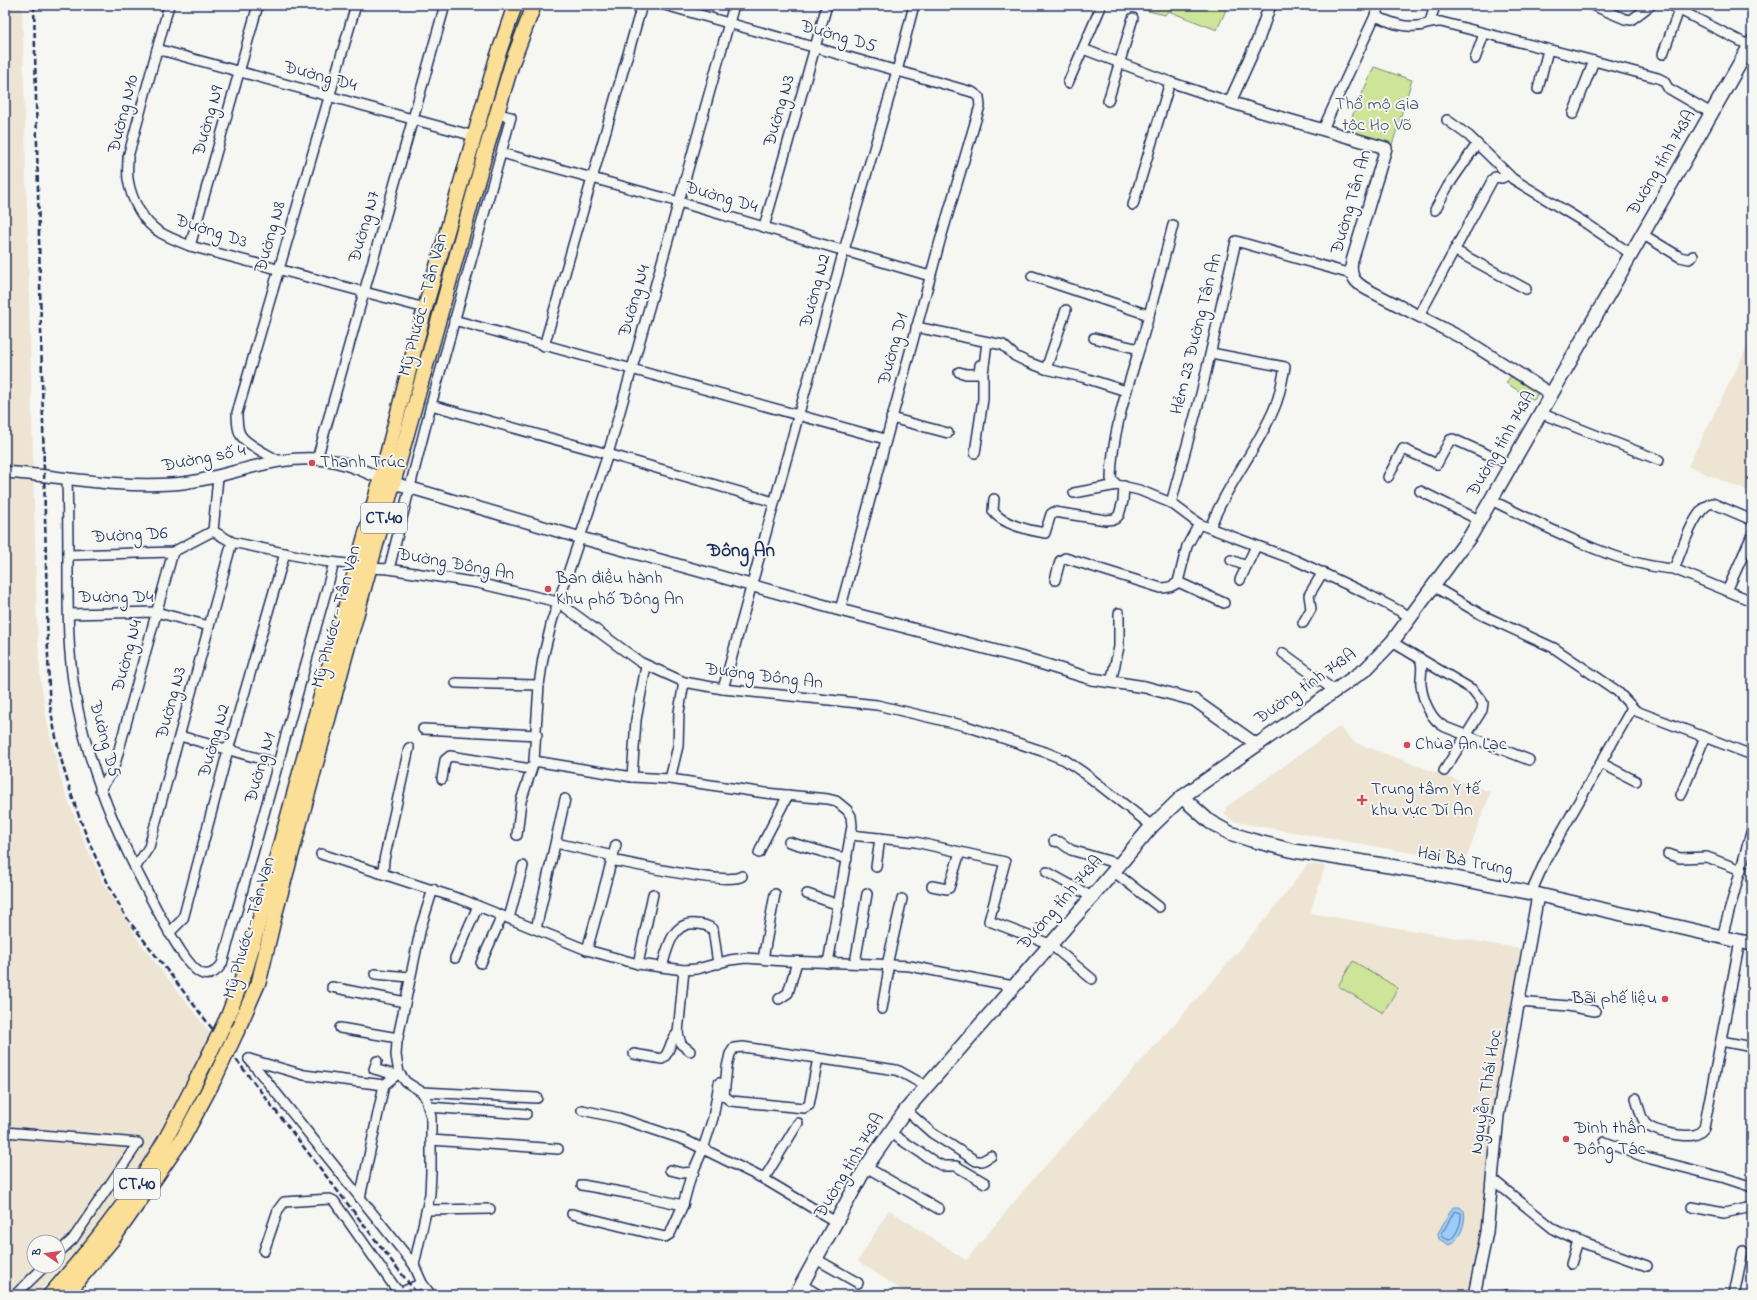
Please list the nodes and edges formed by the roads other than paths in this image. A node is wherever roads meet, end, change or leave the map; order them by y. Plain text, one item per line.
1 (169, 5) edge
2 (258, 5) edge
3 (356, 5) edge
4 (445, 5) edge
5 (515, 5) edge
6 (534, 5) edge
7 (642, 5) edge
8 (664, 5) edge
9 (734, 5) edge
10 (827, 5) edge
11 (914, 5) edge
12 (1270, 5) edge
13 (1380, 5) edge
14 (1435, 5) edge
15 (1592, 5) edge
16 (1651, 5) edge
17 (1670, 5) edge
18 (1100, 9) dead end
19 (1679, 10) junction
20 (1375, 16) junction
21 (1133, 18) dead end
22 (1430, 22) junction
23 (729, 23) junction
24 (1484, 34) junction
25 (1751, 44) edge
26 (815, 48) junction
27 (157, 49) junction
28 (1083, 49) junction
29 (1548, 50) junction
30 (1664, 54) dead end
31 (1475, 59) dead end
32 (1594, 61) junction
33 (1120, 62) junction
34 (897, 71) junction
35 (240, 72) junction
36 (1170, 82) junction
37 (1068, 83) dead end
38 (1538, 89) dead end
39 (329, 96) junction
40 (979, 97) joint
41 (1108, 101) dead end
42 (1230, 102) junction
43 (1711, 113) junction
44 (497, 114) junction
45 (1573, 114) dead end
46 (412, 119) junction
47 (1447, 120) dead end
48 (1323, 129) junction
49 (474, 136) junction
50 (1477, 144) junction
51 (502, 153) junction
52 (1508, 175) junction
53 (593, 178) junction
54 (679, 202) junction
55 (1133, 205) dead end
56 (1435, 210) dead end
57 (1174, 225) dead end
58 (151, 226) joint
59 (764, 227) junction
60 (1642, 234) junction
61 (190, 246) junction
62 (844, 250) junction
63 (1454, 250) junction
64 (1631, 254) junction
65 (1693, 256) dead end
66 (278, 269) junction
67 (1351, 274) junction
68 (930, 276) junction
69 (1032, 276) dead end
70 (1526, 289) dead end
71 (364, 291) junction
72 (425, 308) junction
73 (1066, 310) dead end
74 (1149, 315) junction
75 (1419, 316) junction
76 (454, 320) junction
77 (916, 328) junction
78 (1094, 338) dead end
79 (985, 342) junction
80 (544, 346) junction
81 (1139, 349) junction
82 (1211, 353) junction
83 (1046, 369) junction
84 (632, 370) junction
85 (959, 372) dead end
86 (1126, 391) junction
87 (1551, 394) junction
88 (431, 404) junction
89 (1540, 413) junction
90 (798, 416) junction
91 (891, 418) junction
92 (948, 433) dead end
93 (885, 439) junction
94 (975, 453) dead end
95 (608, 454) junction
96 (317, 459) junction
97 (1659, 460) dead end
98 (279, 461) junction
99 (1510, 465) junction
100 (5, 472) edge
101 (218, 477) junction
102 (1388, 477) dead end
103 (68, 478) junction
104 (381, 478) junction
105 (394, 483) junction
106 (1120, 486) junction
107 (409, 487) junction
108 (1420, 491) dead end
109 (1074, 492) dead end
110 (994, 499) dead end
111 (1491, 500) junction
112 (774, 502) junction
113 (1171, 503) junction
114 (1479, 520) junction
115 (1752, 520) edge
116 (1199, 524) junction
117 (1210, 528) junction
118 (213, 530) junction
119 (1752, 535) edge
120 (581, 538) junction
121 (232, 542) junction
122 (1256, 546) junction
123 (173, 552) junction
124 (285, 553) junction
125 (68, 555) junction
126 (1231, 560) dead end
127 (334, 563) junction
128 (363, 566) junction
129 (1246, 566) junction
130 (388, 569) junction
131 (1674, 569) junction
132 (1323, 572) junction
133 (1055, 580) dead end
134 (1240, 580) dead end
135 (1178, 582) junction
136 (752, 585) junction
137 (1433, 586) junction
138 (1727, 591) junction
139 (1752, 601) edge
140 (558, 602) junction
141 (1224, 603) dead end
142 (840, 610) junction
143 (156, 612) junction
144 (1119, 612) dead end
145 (68, 614) junction
146 (1411, 617) junction
147 (1303, 623) dead end
148 (209, 626) junction
149 (1392, 642) junction
150 (1283, 653) dead end
151 (1420, 658) junction
152 (646, 666) junction
153 (684, 682) junction
154 (1110, 682) junction
155 (456, 683) dead end
156 (539, 685) junction
157 (723, 689) junction
158 (1336, 691) junction
159 (1632, 708) junction
160 (423, 729) dead end
161 (537, 735) junction
162 (1466, 735) junction
163 (180, 736) junction
164 (1705, 737) junction
165 (1256, 744) junction
166 (409, 748) dead end
167 (228, 750) junction
168 (1752, 755) edge
169 (1529, 760) dead end
170 (1601, 763) junction
171 (278, 764) junction
172 (532, 765) junction
173 (1444, 771) dead end
174 (632, 777) junction
175 (442, 779) dead end
176 (670, 779) junction
177 (1636, 780) dead end
178 (100, 789) junction
179 (788, 795) junction
180 (1681, 795) dead end
181 (1182, 797) junction
182 (565, 800) dead end
183 (1152, 826) junction
184 (1752, 829) edge
185 (517, 835) dead end
186 (851, 835) junction
187 (880, 838) junction
188 (1054, 841) dead end
189 (789, 842) dead end
190 (556, 843) junction
191 (616, 845) dead end
192 (960, 852) junction
193 (759, 853) dead end
194 (321, 854) dead end
195 (1668, 854) dead end
196 (612, 858) junction
197 (847, 859) junction
198 (523, 866) dead end
199 (876, 867) dead end
200 (135, 868) junction
201 (1116, 868) junction
202 (1741, 870) junction
203 (1046, 872) dead end
204 (383, 874) junction
205 (742, 876) dead end
206 (932, 886) dead end
207 (433, 889) junction
208 (653, 894) dead end
209 (775, 894) dead end
210 (807, 894) dead end
211 (867, 894) dead end
212 (1534, 894) junction
213 (1092, 898) junction
214 (902, 899) dead end
215 (838, 905) junction
216 (478, 906) junction
217 (1159, 907) dead end
218 (506, 917) junction
219 (536, 929) junction
220 (169, 933) junction
221 (1722, 937) junction
222 (1746, 942) edge
223 (1050, 944) junction
224 (587, 950) junction
225 (455, 958) dead end
226 (763, 959) junction
227 (797, 962) junction
228 (481, 963) dead end
229 (828, 963) junction
230 (856, 963) junction
231 (638, 964) junction
232 (718, 964) junction
233 (887, 965) junction
234 (662, 967) junction
235 (684, 970) junction
236 (375, 974) dead end
237 (209, 975) joint
238 (410, 977) junction
239 (1092, 980) dead end
240 (1013, 986) junction
241 (332, 987) dead end
242 (779, 999) dead end
243 (405, 1002) junction
244 (1518, 1002) junction
245 (882, 1010) dead end
246 (1595, 1011) dead end
247 (340, 1028) dead end
248 (678, 1033) junction
249 (398, 1038) junction
250 (1722, 1041) junction
251 (1752, 1046) edge
252 (690, 1051) dead end
253 (634, 1054) dead end
254 (818, 1058) junction
255 (377, 1061) dead end
256 (397, 1074) junction
257 (719, 1083) dead end
258 (384, 1085) junction
259 (926, 1086) junction
260 (422, 1092) junction
261 (537, 1098) dead end
262 (1636, 1098) dead end
263 (428, 1107) junction
264 (582, 1110) dead end
265 (906, 1110) junction
266 (526, 1114) dead end
267 (798, 1123) dead end
268 (5, 1132) edge
269 (889, 1132) junction
270 (431, 1140) junction
271 (1604, 1142) dead end
272 (558, 1149) dead end
273 (703, 1149) junction
274 (991, 1156) dead end
275 (866, 1167) junction
276 (670, 1170) dead end
277 (694, 1172) junction
278 (764, 1179) junction
279 (1492, 1179) junction
280 (985, 1183) dead end
281 (582, 1185) dead end
282 (1752, 1187) edge
283 (360, 1198) junction
284 (683, 1206) junction
285 (1692, 1207) dead end
286 (1752, 1207) edge
287 (490, 1209) dead end
288 (939, 1209) dead end
289 (427, 1210) junction
290 (572, 1214) dead end
291 (836, 1222) junction
292 (1578, 1241) junction
293 (66, 1246) edge
294 (264, 1251) dead end
295 (1743, 1251) dead end
296 (816, 1259) junction
297 (1571, 1264) dead end
298 (414, 1265) junction
299 (1648, 1266) dead end
300 (37, 1274) edge
301 (422, 1283) junction
302 (858, 1283) dead end
303 (799, 1290) edge
304 (15, 1295) edge
305 (50, 1295) edge
306 (66, 1295) edge
307 (431, 1295) edge
308 (819, 1295) edge
309 (1474, 1295) edge
310 (1507, 1295) edge
311 (1518, 1295) edge
312 (1734, 1295) edge

1 - 27 street, Đường N10
2 - 35 street, Đường N9
3 - 39 street, Đường N8
4 - 46 street, Đường N7
5 - 49 main road, Mỹ Phước - Tân Vạn / CT.40
6 - 44 main road, Mỹ Phước - Tân Vạn / CT.40
7 - 53 street
8 - 23 street, Đường D5
9 - 23 street, Đường N4
10 - 26 street, Đường N3
11 - 34 street, Đường N2
12 - 42 street
13 - 20 street
14 - 22 street
15 - 16 street
17 - 19 street
18 - 28 street
19 - 25 street
19 - 30 street
20 - 22 street
20 - 48 street
21 - 33 street
22 - 24 street
23 - 26 street, Đường D5
23 - 54 street, Đường N4
24 - 29 street
24 - 31 street
25 - 43 main road, Đường tỉnh 743A
26 - 34 street, Đường D5
26 - 59 street, Đường N3
27 - 35 street, Đường D4
27 - 58 street, Đường N10
28 - 33 street
28 - 37 street
29 - 32 street
29 - 38 street
32 - 43 street
32 - 45 street
33 - 36 street
33 - 41 street
34 - 40 street, Đường D5
34 - 62 street, Đường N2
35 - 39 street, Đường D4
35 - 61 street, Đường N9
36 - 42 street
36 - 55 street
39 - 46 street, Đường D4
39 - 66 street, Đường N8
40 - 68 street, Đường D1
42 - 48 street, Đường Tân An
43 - 60 main road, Đường tỉnh 743A
44 - 51 street
44 - 105 main road, Mỹ Phước - Tân Vạn / CT.40
46 - 49 street, Đường D4
46 - 71 street, Đường N7
47 - 50 street
48 - 67 street, Đường Tân An
49 - 72 main road, Mỹ Phước - Tân Vạn / CT.40
50 - 52 street
50 - 56 street
51 - 53 street, Đường D4
51 - 76 street
52 - 63 street
52 - 64 street
53 - 54 street, Đường D4
53 - 80 street
54 - 59 street, Đường D4
54 - 84 street, Đường N4
57 - 74 street
58 - 61 street, Đường D3
59 - 62 street, Đường D4
60 - 64 main road, Đường tỉnh 743A
60 - 65 street
61 - 66 street, Đường D3
62 - 68 street, Đường D4
62 - 90 street, Đường N2
63 - 70 street
63 - 75 street
64 - 87 main road, Đường tỉnh 743A
66 - 71 street, Đường D3
66 - 98 street, Đường N8
67 - 75 street, Đường Tân An
67 - 82 street, Hẻm 23 Đường Tân An
68 - 77 street, Đường D1
69 - 74 street
71 - 72 street, Đường D3
71 - 96 street, Đường N7
72 - 104 main road, Mỹ Phước - Tân Vạn / CT.40
73 - 83 street
74 - 81 street
75 - 87 street, Đường Tân An
76 - 80 street
76 - 88 street
77 - 79 street
77 - 91 street, Đường D1
78 - 81 street
79 - 83 street
79 - 85 street
79 - 94 street
80 - 84 street
81 - 86 street
82 - 113 street, Hẻm 23 Đường Tân An
82 - 117 street
83 - 86 street
84 - 90 street
84 - 95 street, Đường N4
86 - 106 street
87 - 89 main road, Đường tỉnh 743A
88 - 95 street
88 - 107 street
89 - 97 street
89 - 99 main road, Đường tỉnh 743A
90 - 93 street
90 - 112 street, Đường N2
91 - 92 street
91 - 93 street, Đường D1
93 - 142 street, Đường D1
95 - 112 street
95 - 120 street, Đường N4
96 - 98 street, Đường số 4
96 - 104 street, Đường số 4
98 - 101 street, Đường số 4
99 - 102 street
99 - 111 main road, Đường tỉnh 743A
100 - 103 street, Đường số 4
101 - 103 street, Đường số 4
101 - 118 street
103 - 125 street, Đường D5
104 - 105 main road
104 - 128 main road, Mỹ Phước - Tân Vạn / CT.40
105 - 107 street
105 - 128 main road, Mỹ Phước - Tân Vạn / CT.40
106 - 109 street
106 - 110 street
106 - 113 street
107 - 120 street
107 - 130 street
108 - 114 street
111 - 114 main road, Đường tỉnh 743A
111 - 131 street
112 - 136 street, Đường N2
113 - 116 street
114 - 137 main road, Đường tỉnh 743A
115 - 131 street
116 - 117 street
116 - 135 street
117 - 122 street
118 - 121 street
118 - 123 street, Đường D6
119 - 138 street
120 - 136 street
120 - 140 street, Đường N4
121 - 124 street
121 - 148 street, Đường N3
122 - 129 street
122 - 132 street
123 - 125 street, Đường D6
123 - 143 street, Đường N4
124 - 127 street
124 - 167 street, Đường N2
125 - 145 street, Đường D5
126 - 129 street
127 - 128 street
127 - 171 street, Đường N1
128 - 130 street, Đường Đông An
128 - 305 main road, Mỹ Phước - Tân Vạn / CT.40, bridge
128 - 306 main road, Mỹ Phước - Tân Vạn / CT.40, bridge
129 - 134 street
130 - 140 street, Đường Đông An
131 - 138 street
132 - 146 street
132 - 147 street
133 - 135 street
135 - 141 street
136 - 142 street
136 - 157 street, Đường N2
137 - 146 main road, Đường tỉnh 743A
137 - 159 street
138 - 139 street
140 - 152 street, Đường Đông An
140 - 156 street, Đường N4
142 - 154 street
143 - 145 street, Đường D4
143 - 148 street, Đường D4
143 - 178 street, Đường N4
144 - 154 street
145 - 178 street, Đường D5
146 - 149 main road, Đường tỉnh 743A
148 - 163 street, Đường N3
149 - 151 street
149 - 158 main road, Đường tỉnh 743A
150 - 158 street
151 - 162 street
151 - 162 street
152 - 153 street, Đường Đông An
152 - 174 street
153 - 157 street, Đường Đông An
153 - 176 street
154 - 165 street
155 - 156 street
156 - 161 street, Đường N4
157 - 183 street, Đường Đông An
158 - 165 main road, Đường tỉnh 743A
159 - 164 street
159 - 170 street
160 - 161 street
161 - 172 street, Đường N4
162 - 169 street
162 - 173 street
163 - 167 street
163 - 200 street, Đường N3
164 - 168 street
164 - 180 street
165 - 181 main road, Đường tỉnh 743A
166 - 204 street
167 - 171 street
167 - 220 street, Đường N2
170 - 177 street
170 - 212 street
171 - 237 street, Đường N1
172 - 174 street
172 - 175 street
172 - 185 street, Đường N4
174 - 176 street
176 - 179 street
178 - 200 street, Đường D5
179 - 186 street
179 - 193 street
181 - 183 main road, Đường tỉnh 743A
181 - 212 main road, Hai Bà Trưng
182 - 190 street
183 - 201 main road, Đường tỉnh 743A
184 - 202 street
186 - 187 street
186 - 197 street
187 - 192 street
187 - 199 street
188 - 201 street
189 - 197 street
190 - 196 street
190 - 219 street
191 - 196 street
192 - 206 street
192 - 223 street
194 - 204 street
195 - 202 street
196 - 205 street
196 - 224 street
197 - 215 street
198 - 218 street
200 - 220 street, Đường D5
201 - 213 main road, Đường tỉnh 743A
201 - 217 street
202 - 221 street
203 - 213 street
204 - 207 street
207 - 216 street
207 - 238 street
208 - 231 street
209 - 226 street
210 - 215 street
211 - 230 street
212 - 221 main road, Hai Bà Trưng
212 - 244 street, Nguyễn Thái Học
213 - 223 main road, Đường tỉnh 743A
214 - 233 street
215 - 229 street
216 - 218 street
216 - 225 street
218 - 219 street
218 - 228 street
219 - 224 street
220 - 237 street, Đường D5
221 - 222 main road, Hai Bà Trưng
222 - 250 street
223 - 239 street
223 - 240 main road, Đường tỉnh 743A
224 - 231 street
226 - 227 street
226 - 232 street
227 - 229 street
227 - 242 street
229 - 230 street
230 - 233 street
231 - 234 street
232 - 234 street
232 - 235 street
233 - 240 street
233 - 245 street
234 - 235 street
235 - 248 street
236 - 238 street
238 - 243 street
240 - 259 main road, Đường tỉnh 743A
241 - 243 street
243 - 249 street
244 - 246 street
244 - 279 street, Nguyễn Thái Học
247 - 249 street
248 - 252 street
248 - 253 street
249 - 256 street
250 - 251 street
250 - 262 street
254 - 254 street
254 - 259 street
255 - 256 street
256 - 258 street
256 - 260 street
257 - 273 street
258 - 283 street
258 - 283 street
259 - 265 main road, Đường tỉnh 743A
260 - 261 street
260 - 263 street
263 - 266 street
263 - 270 street
264 - 273 street
265 - 269 main road, Đường tỉnh 743A
265 - 274 street
267 - 278 street
268 - 293 street
269 - 275 main road, Đường tỉnh 743A
269 - 280 street
270 - 272 street
270 - 289 street
271 - 282 street
273 - 277 street
273 - 278 street
275 - 288 street
275 - 291 main road, Đường tỉnh 743A
276 - 277 street
277 - 284 street
278 - 291 street
279 - 292 street
279 - 309 street, Nguyễn Thái Học
281 - 284 street
283 - 298 street
284 - 290 street
285 - 286 street
287 - 289 street
289 - 298 street
291 - 296 main road, Đường tỉnh 743A
292 - 297 street
292 - 299 street
294 - 301 street
295 - 312 street
296 - 302 street
296 - 303 main road, Đường tỉnh 743A
298 - 301 street
300 - 304 street
301 - 307 street
303 - 308 street
310 - 311 street

